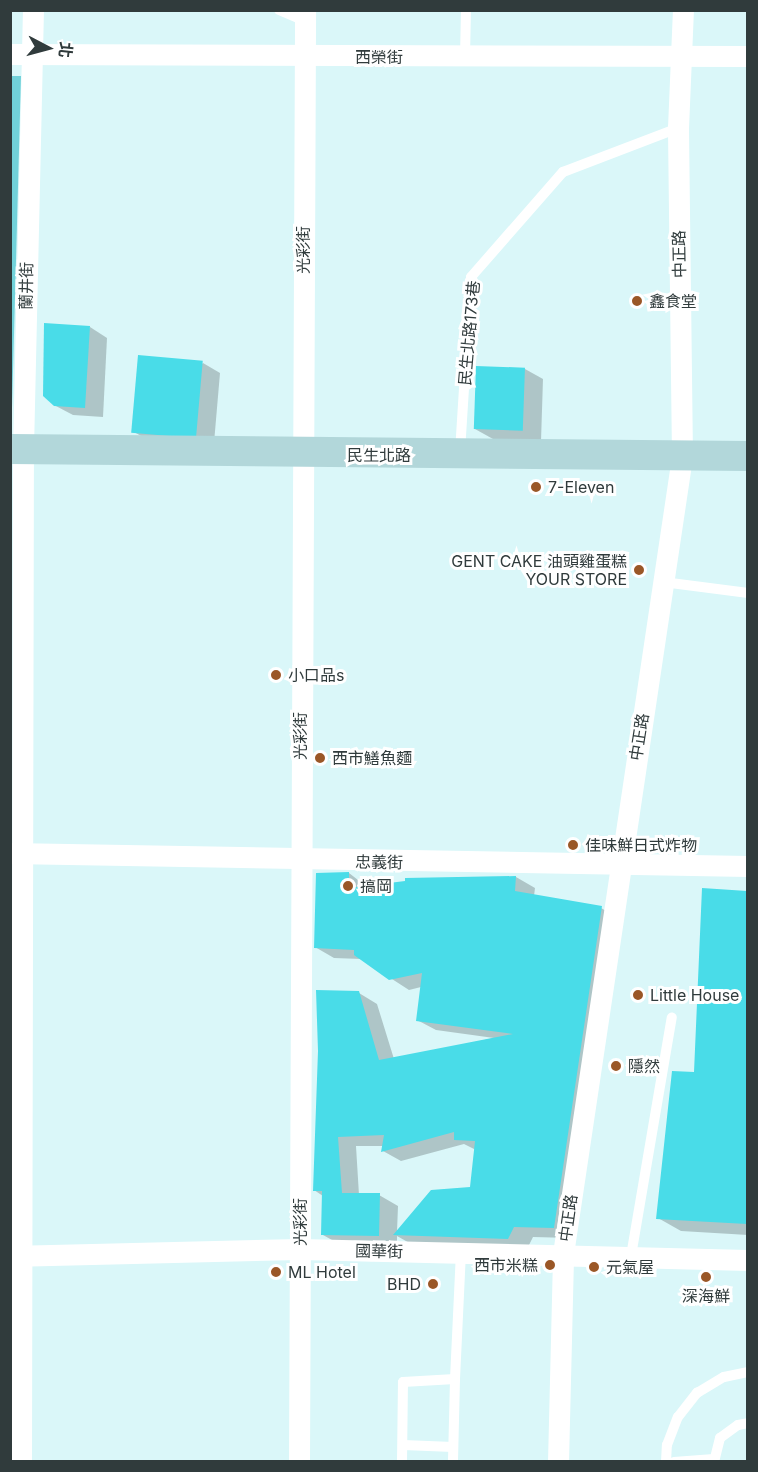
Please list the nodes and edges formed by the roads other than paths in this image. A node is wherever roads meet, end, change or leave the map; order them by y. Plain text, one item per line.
1 (33, 10) edge
2 (279, 10) edge
3 (466, 10) edge
4 (683, 10) edge
5 (305, 16) edge
6 (21, 54) edge
7 (680, 55) junction
8 (305, 56) junction
9 (747, 56) edge
10 (465, 57) junction
11 (678, 128) junction
12 (16, 449) edge
13 (302, 454) junction
14 (459, 455) junction
15 (747, 456) edge
16 (682, 457) junction
17 (663, 582) junction
18 (747, 593) edge
19 (16, 853) edge
20 (299, 861) junction
21 (747, 866) edge
22 (619, 867) junction
23 (672, 1017) dead end
24 (300, 1249) junction
25 (461, 1253) junction
26 (563, 1254) junction
27 (16, 1256) edge
28 (632, 1256) junction
29 (747, 1260) edge
30 (747, 1372) edge
31 (454, 1379) junction
32 (747, 1423) edge
33 (403, 1445) junction
34 (453, 1448) junction
35 (714, 1460) edge
36 (21, 1461) edge
37 (299, 1461) edge
38 (402, 1461) edge
39 (453, 1461) edge
40 (558, 1461) edge
41 (666, 1461) edge
42 (674, 1461) edge

1 - 6 street, 蘭井街
2 - 5 lane
3 - 10 lane
4 - 7 street, 中正路
5 - 8 street, 光彩街
6 - 8 street, 西榮街
6 - 12 street, 蘭井街
7 - 9 street, 西榮街
7 - 10 street, 西榮街
7 - 11 street, 中正路
8 - 10 street, 西榮街
8 - 13 street, 光彩街
11 - 14 lane, 民生北路173巷
11 - 16 street, 中正路
12 - 13 main road, 民生北路
12 - 19 street, 蘭井街
13 - 14 main road, 民生北路
13 - 20 street, 光彩街
14 - 16 main road, 民生北路
15 - 16 main road, 民生北路
16 - 17 street, 中正路
17 - 18 lane
17 - 22 street, 中正路
19 - 20 street, 忠義街
19 - 27 street, 蘭井街
20 - 22 street, 忠義街
20 - 24 street, 光彩街
21 - 22 street, 忠義街
22 - 26 street, 中正路
23 - 28 lane
24 - 25 street, 國華街
24 - 27 street, 國華街
24 - 37 street, 光彩街
25 - 26 street, 國華街
25 - 31 lane
26 - 28 street, 國華街
26 - 40 street, 中正路
27 - 36 street, 蘭井街
28 - 29 street, 國華街
30 - 41 lane
31 - 33 lane
31 - 34 lane
32 - 35 lane
33 - 34 lane
33 - 38 lane
34 - 39 lane
35 - 42 lane

